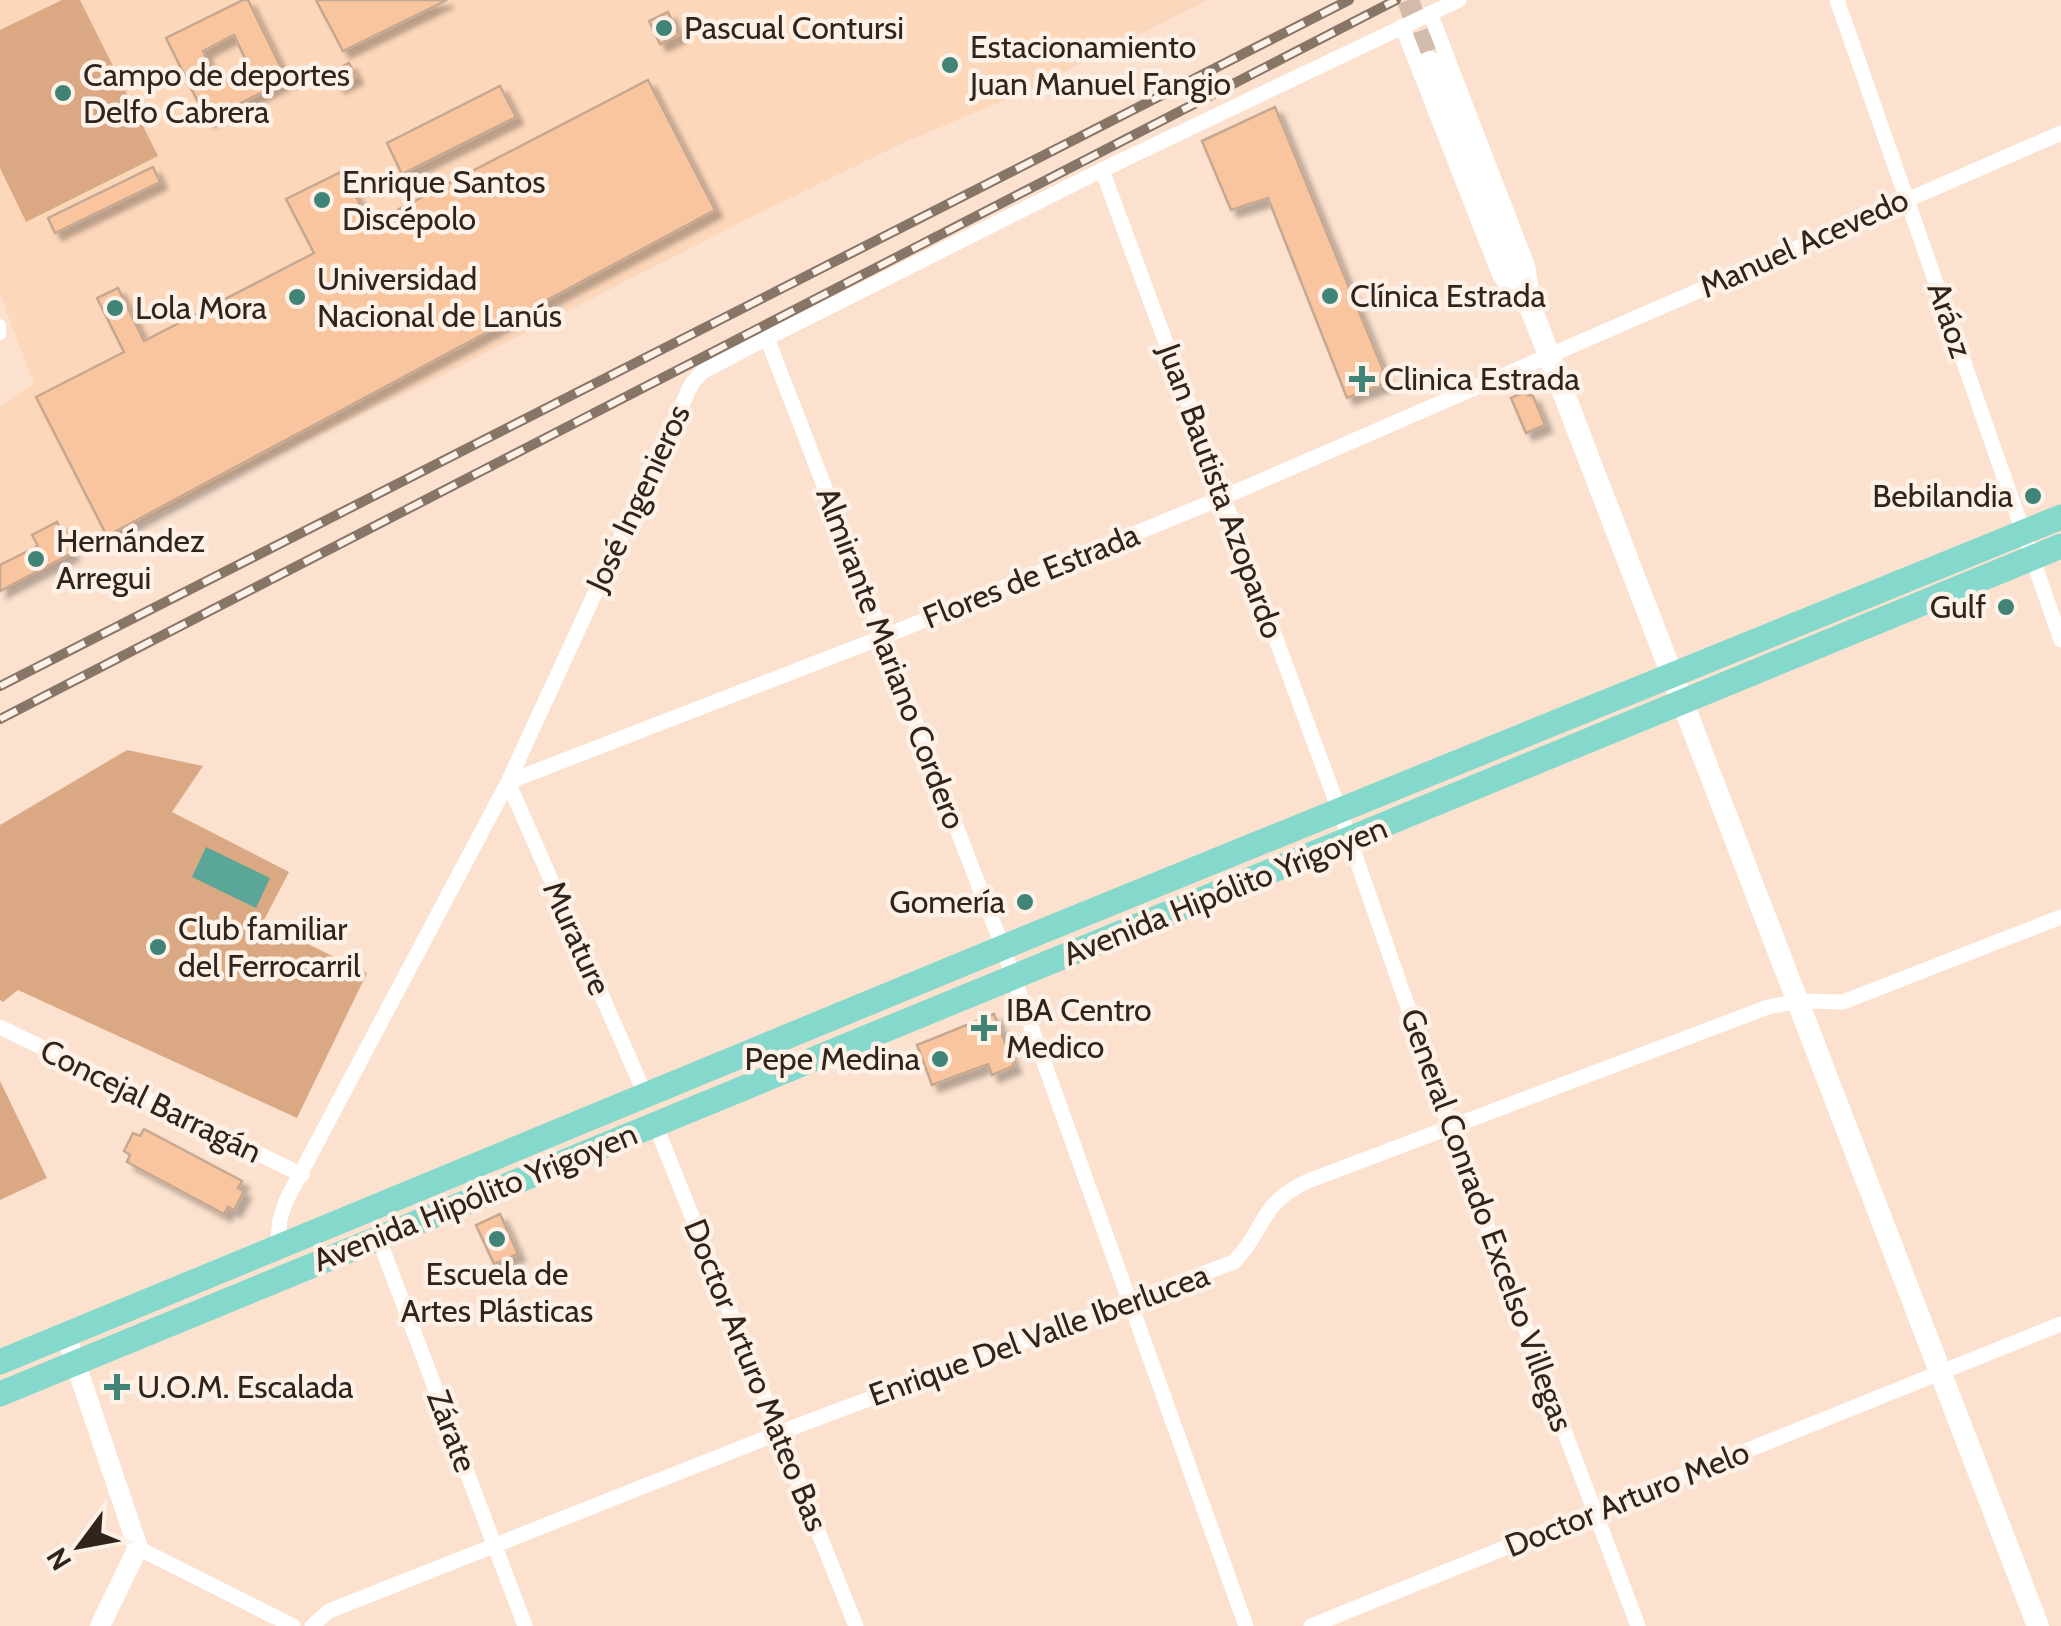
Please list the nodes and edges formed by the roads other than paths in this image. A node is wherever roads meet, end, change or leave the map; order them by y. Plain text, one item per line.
1 (1459, 0) edge
2 (1838, 0) edge
3 (1430, 12) junction
4 (1402, 26) junction
5 (1430, 62) tunnel mouth
6 (2061, 133) edge
7 (1102, 170) junction
8 (1908, 197) junction
9 (1537, 324) junction
10 (0, 325) edge
11 (0, 334) edge
12 (768, 338) junction
13 (1548, 356) junction
14 (1224, 497) junction
15 (2061, 517) edge
16 (2022, 534) junction
17 (2061, 546) edge
18 (2032, 558) junction
19 (882, 637) junction
20 (2061, 640) edge
21 (1672, 675) junction
22 (1684, 704) junction
23 (508, 782) junction
24 (1340, 812) junction
25 (1350, 840) junction
26 (2061, 916) edge
27 (1002, 948) junction
28 (1013, 977) junction
29 (1799, 1001) junction
30 (0, 1028) edge
31 (645, 1094) junction
32 (655, 1124) junction
33 (1450, 1128) junction
34 (302, 1175) junction
35 (378, 1237) junction
36 (277, 1247) junction
37 (1130, 1300) junction
38 (2061, 1324) edge
39 (66, 1334) junction
40 (0, 1362) edge
41 (77, 1362) junction
42 (1943, 1372) junction
43 (0, 1394) edge
44 (780, 1432) junction
45 (1596, 1512) junction
46 (496, 1546) junction
47 (138, 1548) junction
48 (100, 1626) edge
49 (293, 1626) edge
50 (312, 1626) edge
51 (525, 1626) edge
52 (856, 1626) edge
53 (1246, 1626) edge
54 (1311, 1626) edge
55 (1638, 1626) edge
56 (2038, 1626) edge

1 - 3 street, José Ingenieros
2 - 8 street, Aráoz
3 - 4 street, José Ingenieros
3 - 9 street
4 - 7 street, José Ingenieros
4 - 9 street
5 - 9 main road
6 - 8 street, Manuel Acevedo
7 - 12 street, José Ingenieros
7 - 14 street, Juan Bautista Azopardo
8 - 13 street, Manuel Acevedo
8 - 16 street, Aráoz
9 - 13 main road
10 - 11 street
12 - 19 street, Almirante Mariano Cordero
12 - 23 street, José Ingenieros
13 - 14 street, Flores de Estrada
13 - 21 main road
14 - 19 street, Flores de Estrada
14 - 24 street, Juan Bautista Azopardo
15 - 16 main road, Avenida Hipólito Yrigoyen
16 - 18 street, Aráoz
16 - 21 main road, Avenida Hipólito Yrigoyen
17 - 18 main road, Avenida Hipólito Yrigoyen
18 - 20 street, Aráoz
18 - 22 main road, Avenida Hipólito Yrigoyen
19 - 23 street, Flores de Estrada
19 - 27 street, Almirante Mariano Cordero
21 - 22 main road
21 - 24 main road, Avenida Hipólito Yrigoyen
22 - 25 main road, Avenida Hipólito Yrigoyen
22 - 29 main road
23 - 31 street, Murature
23 - 34 street, José Ingenieros
24 - 25 street, General Conrado Excelso Villegas
24 - 27 main road, Avenida Hipólito Yrigoyen
25 - 28 main road, Avenida Hipólito Yrigoyen
25 - 33 street, General Conrado Excelso Villegas
26 - 29 street, Enrique Del Valle Iberlucea
27 - 28 street, Almirante Mariano Cordero
27 - 31 main road, Avenida Hipólito Yrigoyen
28 - 32 main road, Avenida Hipólito Yrigoyen
28 - 37 street, Almirante Mariano Cordero
29 - 33 street, Enrique Del Valle Iberlucea
29 - 42 main road
30 - 34 street, Concejal Barragán
31 - 36 main road, Avenida Hipólito Yrigoyen
32 - 35 main road, Avenida Hipólito Yrigoyen
32 - 44 street, Doctor Arturo Mateo Bas
33 - 37 street, Enrique Del Valle Iberlucea
33 - 45 street, General Conrado Excelso Villegas
34 - 36 street, José Ingenieros
35 - 41 main road, Avenida Hipólito Yrigoyen
35 - 46 street, Zárate
36 - 39 main road, Avenida Hipólito Yrigoyen
37 - 44 street, Enrique Del Valle Iberlucea
37 - 53 street, Almirante Mariano Cordero
38 - 42 street, Doctor Arturo Melo
39 - 40 main road, Avenida Hipólito Yrigoyen
39 - 41 street
41 - 43 main road, Avenida Hipólito Yrigoyen
41 - 47 street
42 - 45 street, Doctor Arturo Melo
42 - 56 main road
44 - 46 street, Enrique Del Valle Iberlucea
44 - 52 street, Doctor Arturo Mateo Bas
45 - 54 street, Doctor Arturo Melo
45 - 55 street, General Conrado Excelso Villegas
46 - 50 street, Enrique Del Valle Iberlucea
46 - 51 street, Zárate
47 - 48 street
47 - 49 street

